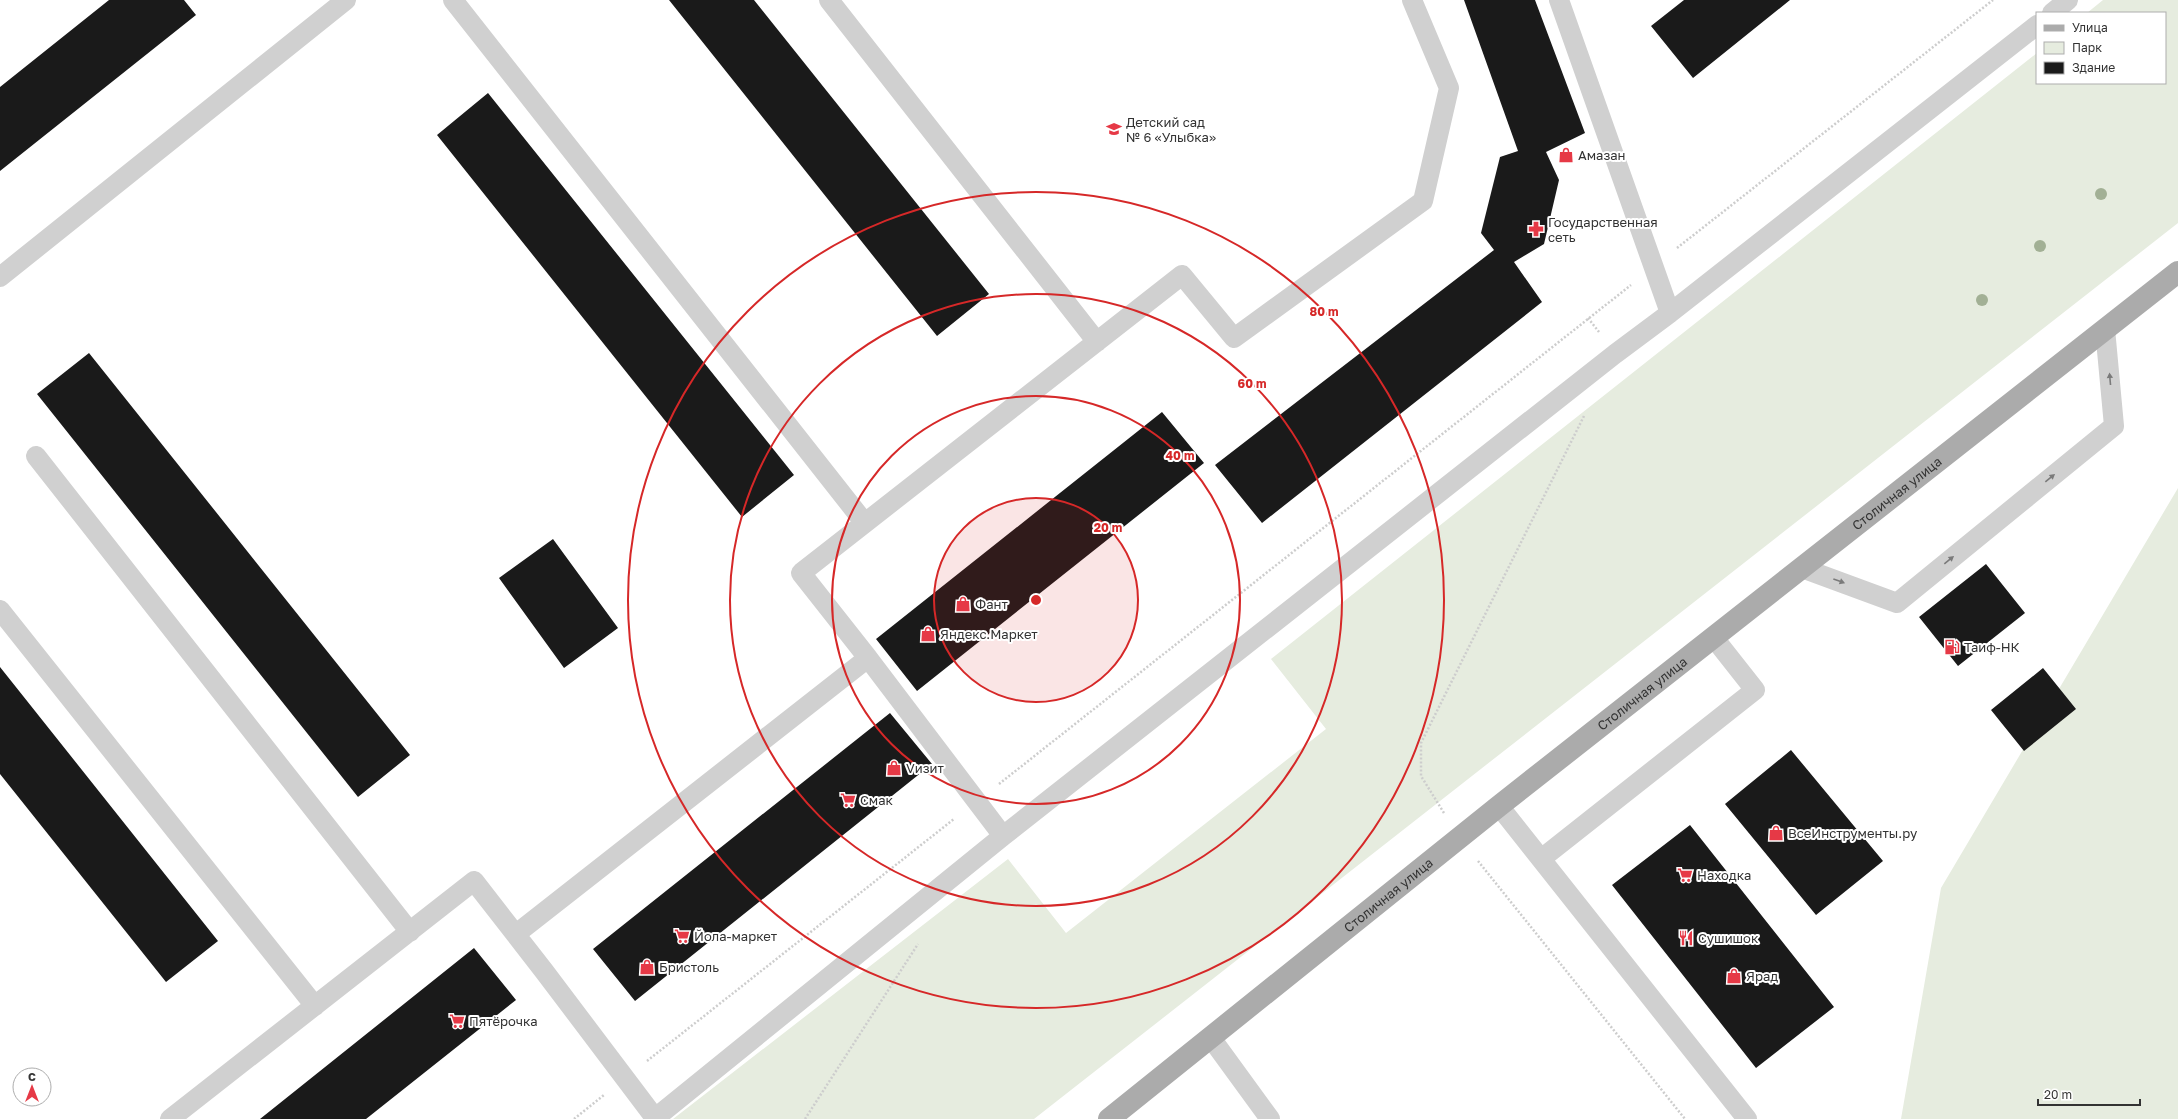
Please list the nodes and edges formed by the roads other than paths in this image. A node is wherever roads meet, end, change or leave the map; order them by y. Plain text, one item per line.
1 (346, 0) edge
2 (453, 0) edge
3 (829, 0) edge
4 (1412, 0) edge
5 (1559, 0) edge
6 (2036, 26) edge
7 (2178, 272) edge
8 (0, 277) edge
9 (1670, 313) junction
10 (2105, 329) junction
11 (1097, 342) junction
12 (36, 456) dead end
13 (864, 522) junction
14 (1802, 568) junction
15 (0, 610) edge
16 (1714, 638) junction
17 (868, 658) junction
18 (1499, 806) junction
19 (1003, 836) junction
20 (1541, 859) junction
21 (410, 932) junction
22 (516, 934) junction
23 (315, 1006) junction
24 (1211, 1038) junction
25 (170, 1119) edge
26 (654, 1119) edge
27 (1109, 1119) edge
28 (1270, 1119) edge
29 (1747, 1119) edge

1 - 8 lane
2 - 13 lane
3 - 11 lane
4 - 11 lane
5 - 9 lane
6 - 9 lane
7 - 10 main road, Столичная улица
9 - 19 lane
10 - 14 main road, Столичная улица
14 -> 10 lane
11 - 13 lane
12 - 21 lane
13 - 17 lane
14 - 16 main road, Столичная улица
15 - 23 lane
16 - 18 main road, Столичная улица
16 - 20 lane
17 - 19 lane
17 - 22 lane
18 - 20 lane
18 - 24 main road, Столичная улица
19 - 26 lane
20 - 29 lane
21 - 22 lane
21 - 23 lane
22 - 26 lane
23 - 25 lane
24 - 27 main road, Столичная улица
24 - 28 lane

